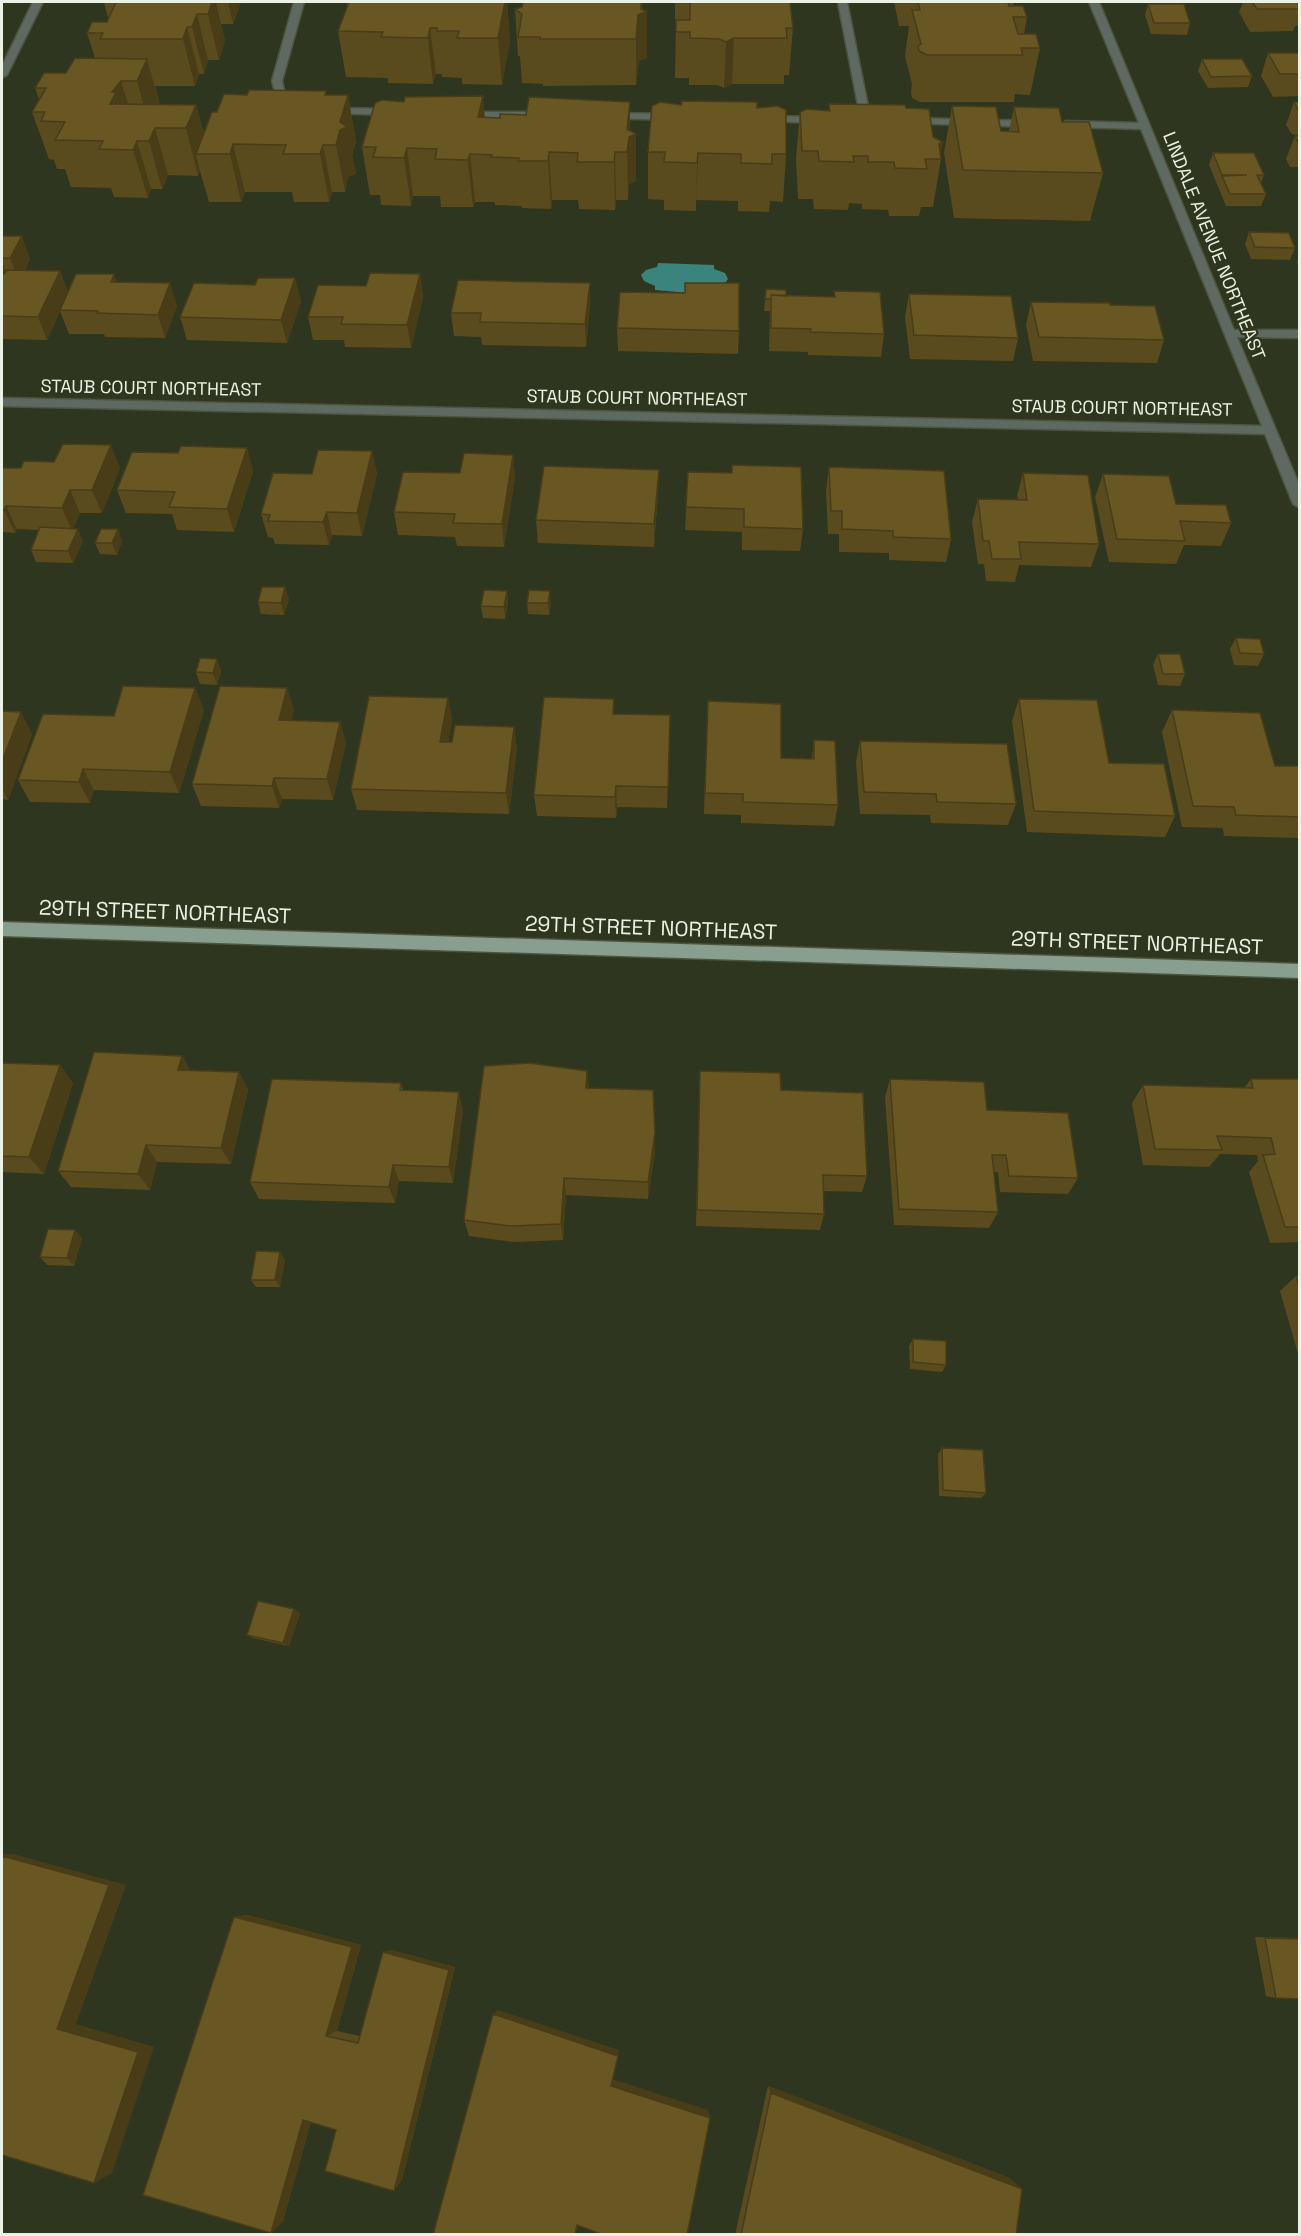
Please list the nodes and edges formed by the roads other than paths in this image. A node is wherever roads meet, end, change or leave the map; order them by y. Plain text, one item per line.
1 (38, 2) edge
2 (299, 2) edge
3 (842, 2) edge
4 (1094, 2) edge
5 (2, 75) edge
6 (413, 113) edge
7 (449, 113) edge
8 (556, 115) edge
9 (592, 116) edge
10 (688, 117) edge
11 (747, 118) edge
12 (831, 120) edge
13 (855, 120) edge
14 (867, 121) junction
15 (878, 121) edge
16 (901, 121) edge
17 (1145, 126) junction
18 (1230, 333) junction
19 (1299, 334) edge
20 (2, 402) edge
21 (1271, 430) junction
22 (1299, 504) edge
23 (2, 929) edge
24 (1299, 971) edge

1 - 5 street
2 - 6 street
3 - 14 street
4 - 17 street, LINDALE AVENUE NORTHEAST
7 - 8 street
9 - 10 street
11 - 12 street
13 - 14 street
14 - 15 street
16 - 17 street
17 - 18 street, LINDALE AVENUE NORTHEAST
18 - 19 street
18 - 21 street, LINDALE AVENUE NORTHEAST
20 - 21 street, STAUB COURT NORTHEAST
21 - 22 street, LINDALE AVENUE NORTHEAST
23 - 24 main road, 29TH STREET NORTHEAST

